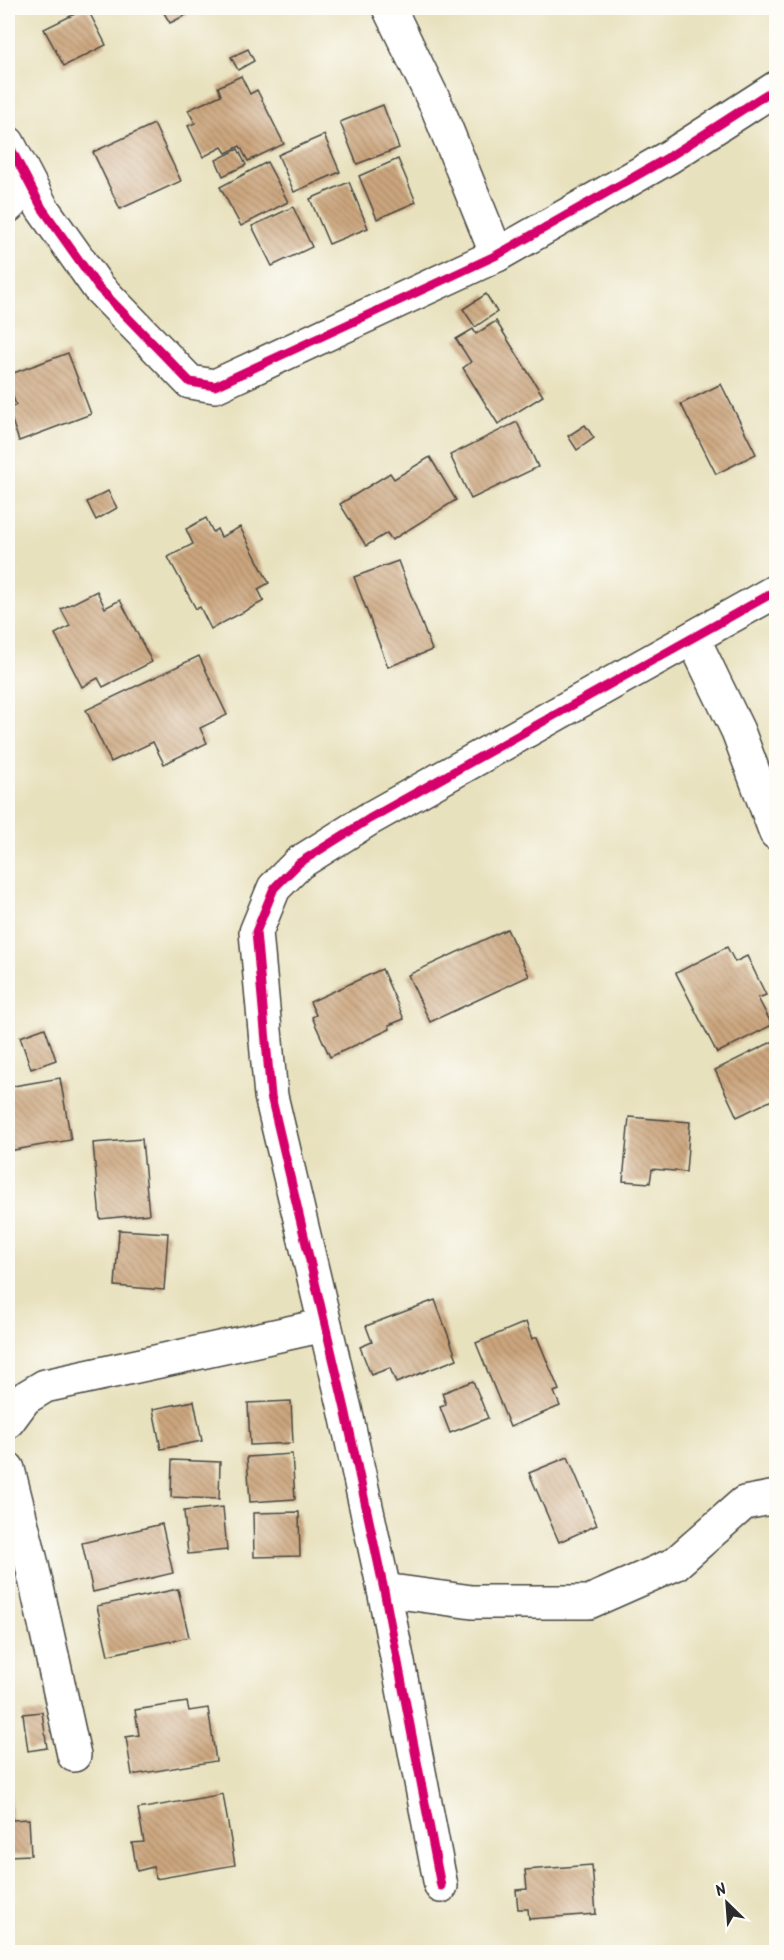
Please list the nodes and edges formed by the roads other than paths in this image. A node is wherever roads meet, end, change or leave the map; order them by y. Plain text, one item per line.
1 (389, 8) edge
2 (777, 88) edge
3 (8, 143) edge
4 (18, 195) edge
5 (497, 255) junction
6 (777, 591) edge
7 (693, 638) junction
8 (777, 833) edge
9 (325, 1326) junction
10 (8, 1421) edge
11 (8, 1469) edge
12 (777, 1497) edge
13 (384, 1590) junction
14 (75, 1755) dead end
15 (441, 1886) dead end

1 - 5 street
2 - 5 street
3 - 4 street
4 - 5 street
6 - 7 street
7 - 8 street
7 - 9 street
9 - 10 street
9 - 13 street
11 - 14 street
12 - 13 street
13 - 15 street

